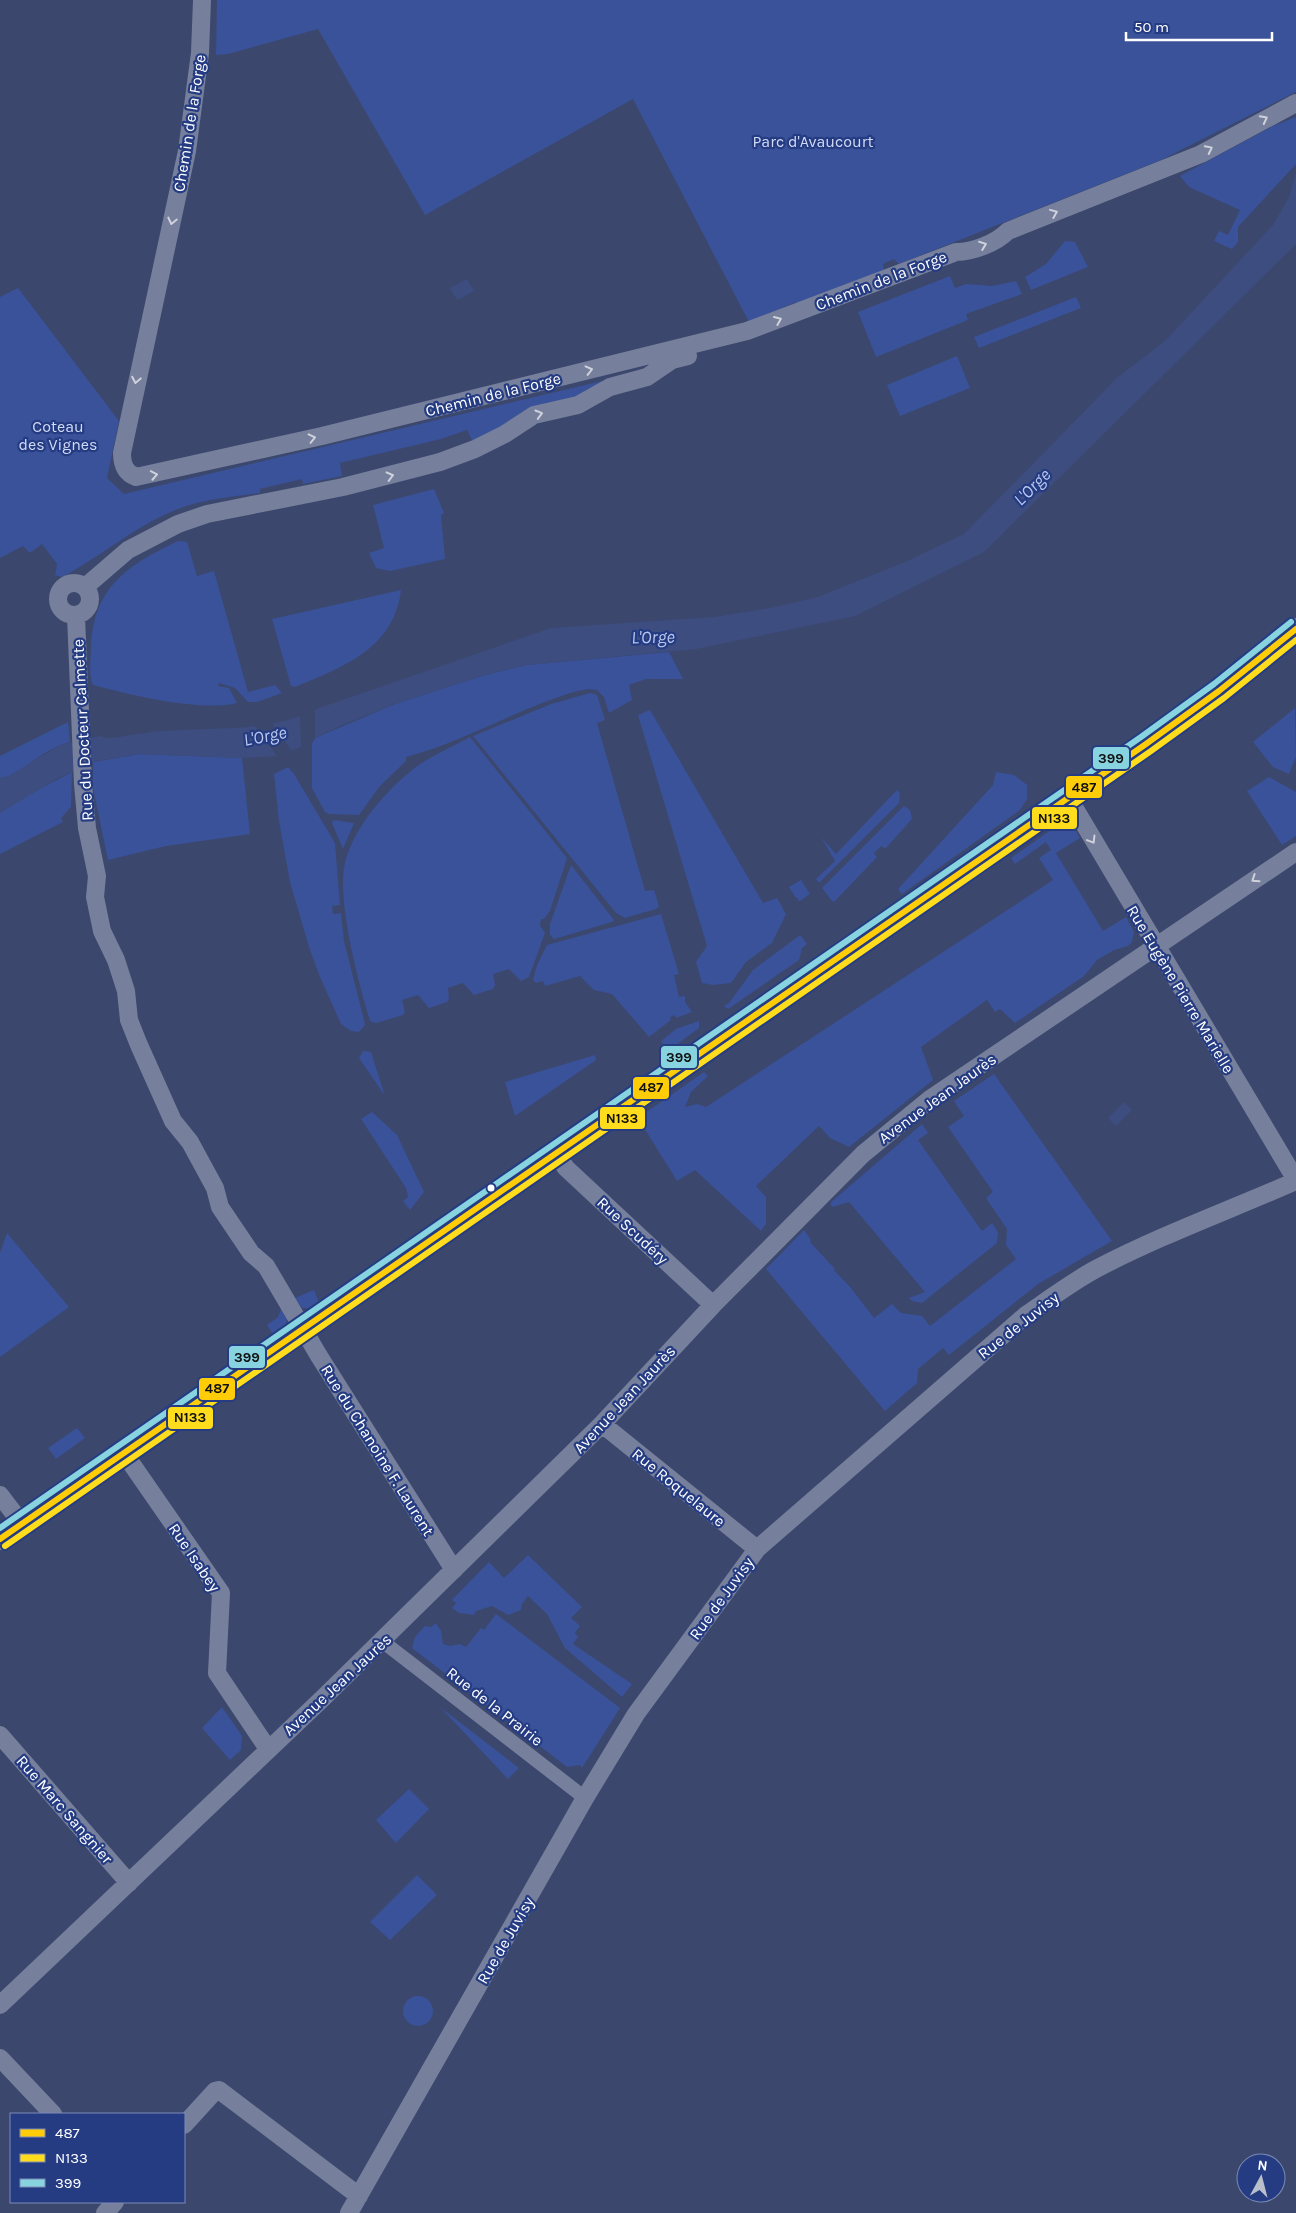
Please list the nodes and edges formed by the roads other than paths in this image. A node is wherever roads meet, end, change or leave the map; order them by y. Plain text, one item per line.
1 (202, 0) edge
2 (1296, 103) edge
3 (731, 334) junction
4 (85, 588) junction
5 (76, 616) junction
6 (1296, 630) edge
7 (1068, 797) junction
8 (1296, 852) edge
9 (1156, 946) junction
10 (556, 1153) junction
11 (1296, 1181) edge
12 (713, 1304) junction
13 (303, 1328) junction
14 (602, 1424) junction
15 (124, 1453) junction
16 (0, 1495) edge
17 (22, 1524) junction
18 (0, 1540) edge
19 (757, 1549) junction
20 (454, 1570) junction
21 (382, 1641) junction
22 (0, 1735) edge
23 (268, 1749) junction
24 (585, 1798) junction
25 (130, 1883) junction
26 (0, 2005) edge
27 (0, 2058) edge
28 (52, 2113) edge
29 (185, 2124) edge
30 (359, 2196) junction
31 (114, 2203) edge
32 (105, 2213) edge
33 (349, 2213) edge

1 -> 3 street, Chemin de la Forge
3 -> 2 street, Chemin de la Forge
4 -> 3 street
4 - 5 street
4 - 5 street
5 - 13 street, Rue du Docteur Calmette
6 - 7 street
7 -> 9 street, Rue Eugène Pierre Marielle
7 - 10 street
8 -> 9 street, Avenue Jean Jaurès
9 - 11 street, Rue Eugène Pierre Marielle
9 - 12 street, Avenue Jean Jaurès
10 - 12 street, Rue Scudéry
10 - 13 street
11 - 19 street, Rue de Juvisy
12 - 14 street, Avenue Jean Jaurès
13 - 15 street
13 - 20 street, Rue du Chanoine F. Laurent
14 - 19 street, Rue Roquelaure
14 - 20 street, Avenue Jean Jaurès
15 - 17 street
15 - 23 street, Rue Isabey
16 - 17 street
17 - 18 street
19 - 24 street, Rue de Juvisy
20 - 21 street, Avenue Jean Jaurès
21 - 23 street, Avenue Jean Jaurès
21 - 24 street, Rue de la Prairie
22 - 25 street, Rue Marc Sangnier
23 - 25 street, Avenue Jean Jaurès
24 - 30 street, Rue de Juvisy
25 - 26 street, Avenue Jean Jaurès
27 - 28 street
29 - 30 street
30 - 33 street, Rue de Juvisy
31 - 32 street

